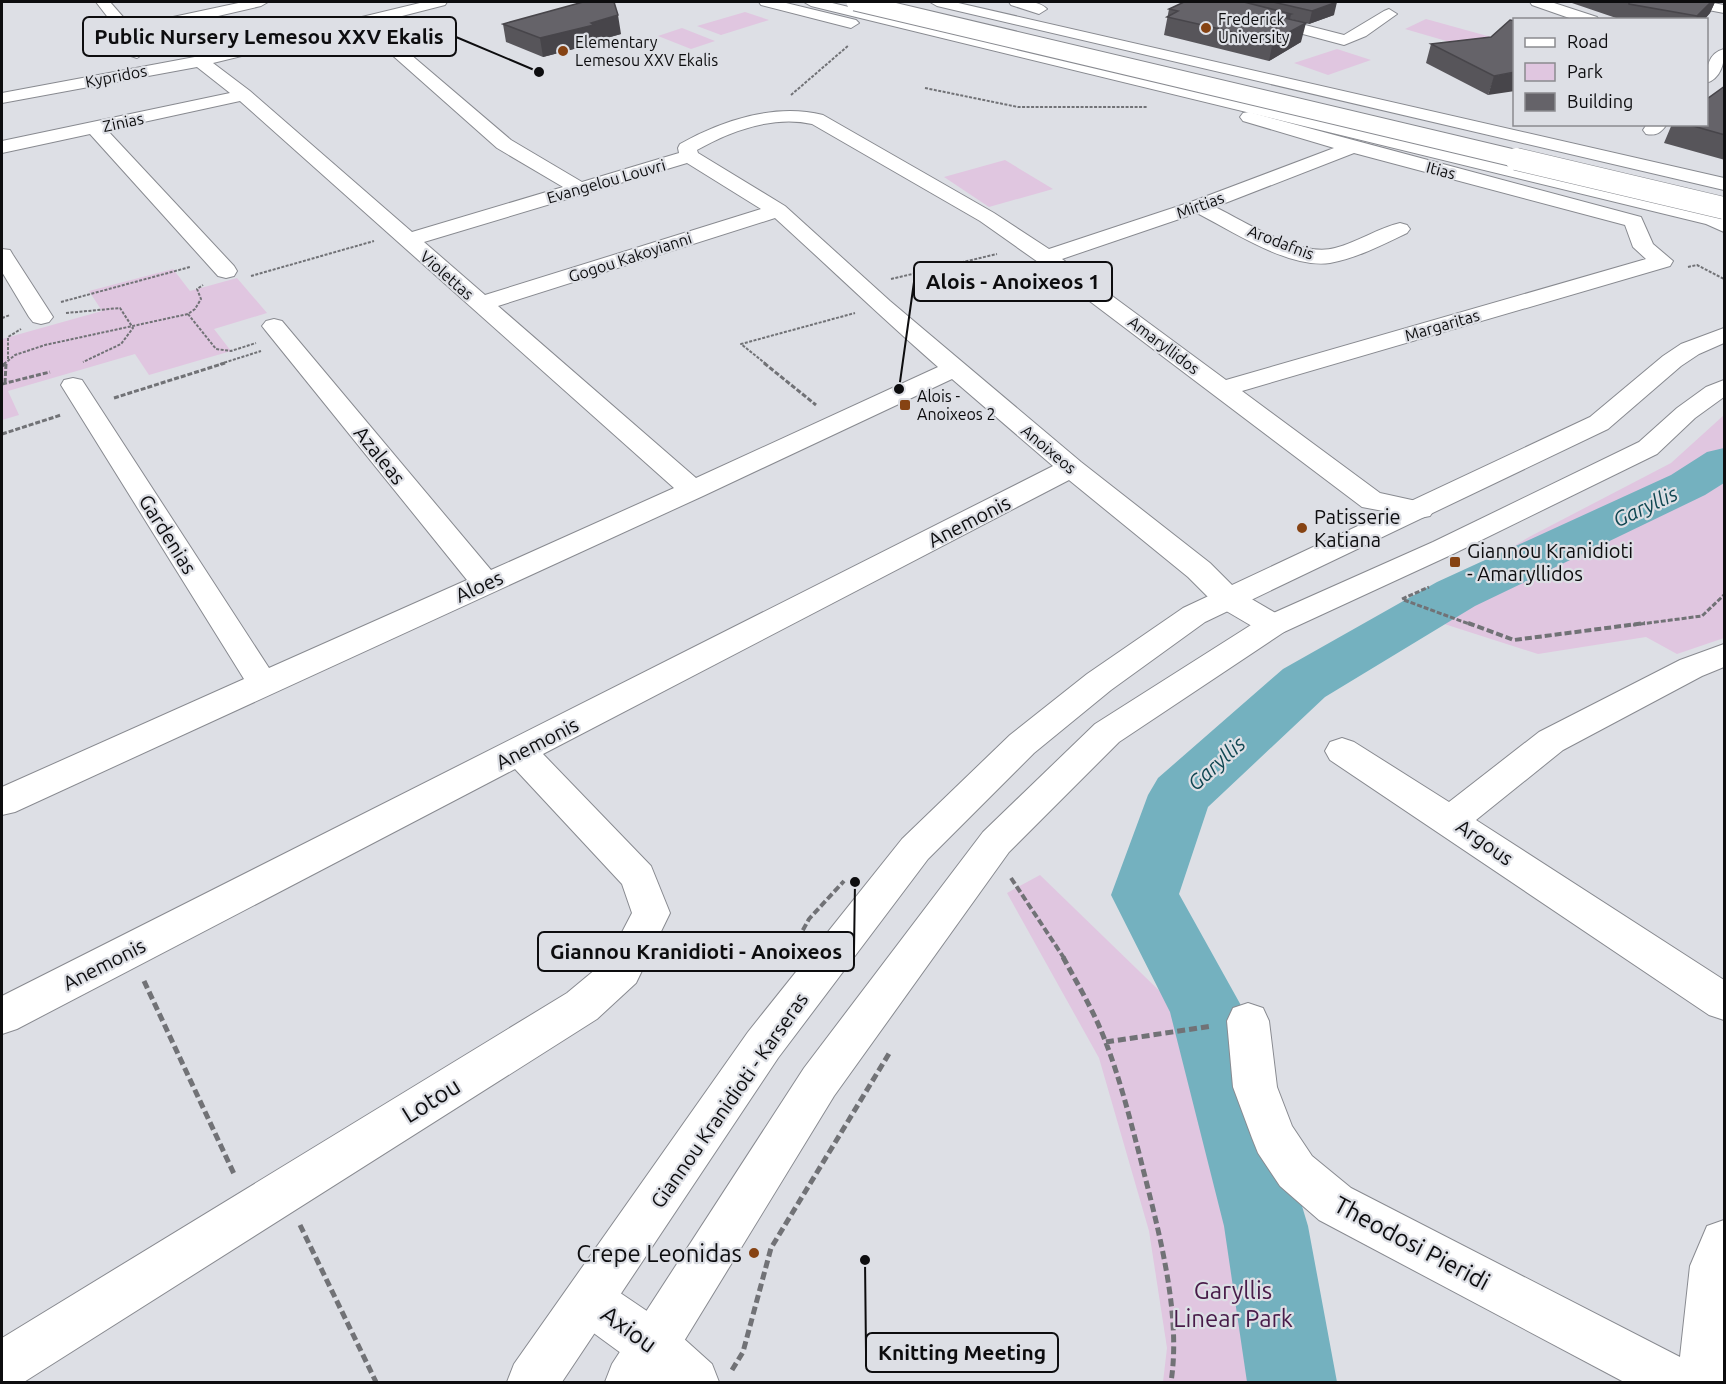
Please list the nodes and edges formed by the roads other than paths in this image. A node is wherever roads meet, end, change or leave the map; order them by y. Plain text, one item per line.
1 (103, 2) edge
2 (261, 2) edge
3 (440, 2) edge
4 (766, 2) edge
5 (811, 2) edge
6 (855, 2) edge
7 (897, 2) edge
8 (937, 2) edge
9 (1016, 2) edge
10 (1200, 2) edge
11 (1537, 2) edge
12 (1687, 2) edge
13 (1039, 9) dead end
14 (1725, 9) edge
15 (1389, 14) dead end
16 (1586, 18) edge
17 (851, 23) road end
18 (348, 24) junction
19 (127, 32) junction
20 (1708, 45) edge
21 (1725, 49) edge
22 (1725, 54) edge
23 (200, 61) junction
24 (147, 70) junction
25 (1708, 77) edge
26 (244, 95) junction
27 (2, 98) edge
28 (792, 114) joint
29 (1249, 117) dead end
30 (95, 128) junction
31 (2, 147) edge
32 (1353, 147) junction
33 (689, 156) junction
34 (1725, 184) edge
35 (579, 188) junction
36 (1725, 196) edge
37 (1198, 206) junction
38 (1725, 208) edge
39 (778, 210) junction
40 (1725, 226) edge
41 (1400, 229) dead end
42 (404, 237) junction
43 (1038, 252) junction
44 (2, 255) edge
45 (1662, 261) joint
46 (228, 270) road end
47 (481, 304) junction
48 (39, 312) road end
49 (281, 335) road end
50 (1725, 335) edge
51 (955, 368) junction
52 (1725, 388) edge
53 (1223, 389) junction
54 (80, 396) road end
55 (1071, 468) junction
56 (693, 490) junction
57 (1378, 513) junction
58 (486, 583) junction
59 (1227, 598) junction
60 (1273, 625) junction
61 (1725, 655) edge
62 (263, 684) junction
63 (1341, 751) dead end
64 (520, 752) junction
65 (2, 802) edge
66 (1450, 821) junction
67 (1725, 1002) edge
68 (2, 1016) edge
69 (1248, 1021) road end
70 (1725, 1243) edge
71 (590, 1301) junction
72 (642, 1364) edge
73 (2, 1367) edge
74 (712, 1377) edge
75 (532, 1383) edge
76 (1675, 1383) edge
77 (1703, 1383) edge

1 - 19 main road
2 - 19 main road
3 - 18 main road, Kypridos
4 - 17 main road
5 - 40 main road
6 - 38 main road, bridge
7 - 36 main road
8 - 34 main road
9 - 13 main road
10 - 15 main road
11 - 16 main road
12 - 14 main road
18 - 23 main road, Kypridos
18 - 35 main road
19 - 24 main road
20 - 21 main road
22 - 25 main road
23 - 24 main road, Kypridos
23 - 26 main road, Violettas
24 - 27 main road, Kypridos
26 - 30 main road, Zinias
26 - 42 main road, Violettas
28 - 33 main road, Evangelou Louvri
28 - 43 main road, Amaryllidos
29 - 32 main road, Itias
30 - 31 main road, Zinias
30 - 46 main road
32 - 37 main road, Mirtias
32 - 45 main road, Itias
33 - 35 main road, Evangelou Louvri
33 - 39 main road, Anoixeos
35 - 42 main road, Evangelou Louvri
37 - 41 main road, Arodafnis
37 - 43 main road, Mirtias
39 - 47 main road, Gogou Kakoyianni
39 - 51 main road, Anoixeos
42 - 47 main road, Violettas
43 - 53 main road, Amaryllidos
44 - 48 main road
45 - 53 main road, Margaritas
47 - 56 main road, Violettas
49 - 58 main road, Azaleas
50 - 57 main road, Giannou Kranidioti - Karseras
51 - 55 main road, Anoixeos
51 - 56 main road, Aloes
52 - 60 main road
53 - 57 main road, Amaryllidos
54 - 62 main road, Gardenias
55 - 59 main road, Anoixeos
55 - 64 main road, Anemonis
56 - 58 main road, Aloes
57 - 59 main road, Giannou Kranidioti - Karseras
58 - 62 main road, Aloes
59 - 60 main road, Anoixeos
59 - 71 main road, Giannou Kranidioti - Karseras
60 - 72 main road
61 - 66 main road, Argous
62 - 65 main road, Aloes
63 - 66 main road
64 - 68 main road, Anemonis
64 - 73 main road, Lotou
66 - 67 main road, Argous
69 - 76 main road, Theodosi Pieridi
70 - 77 main road
71 - 72 main road, Axiou
71 - 75 main road, Giannou Kranidioti - Karseras
72 - 74 main road, Axiou

